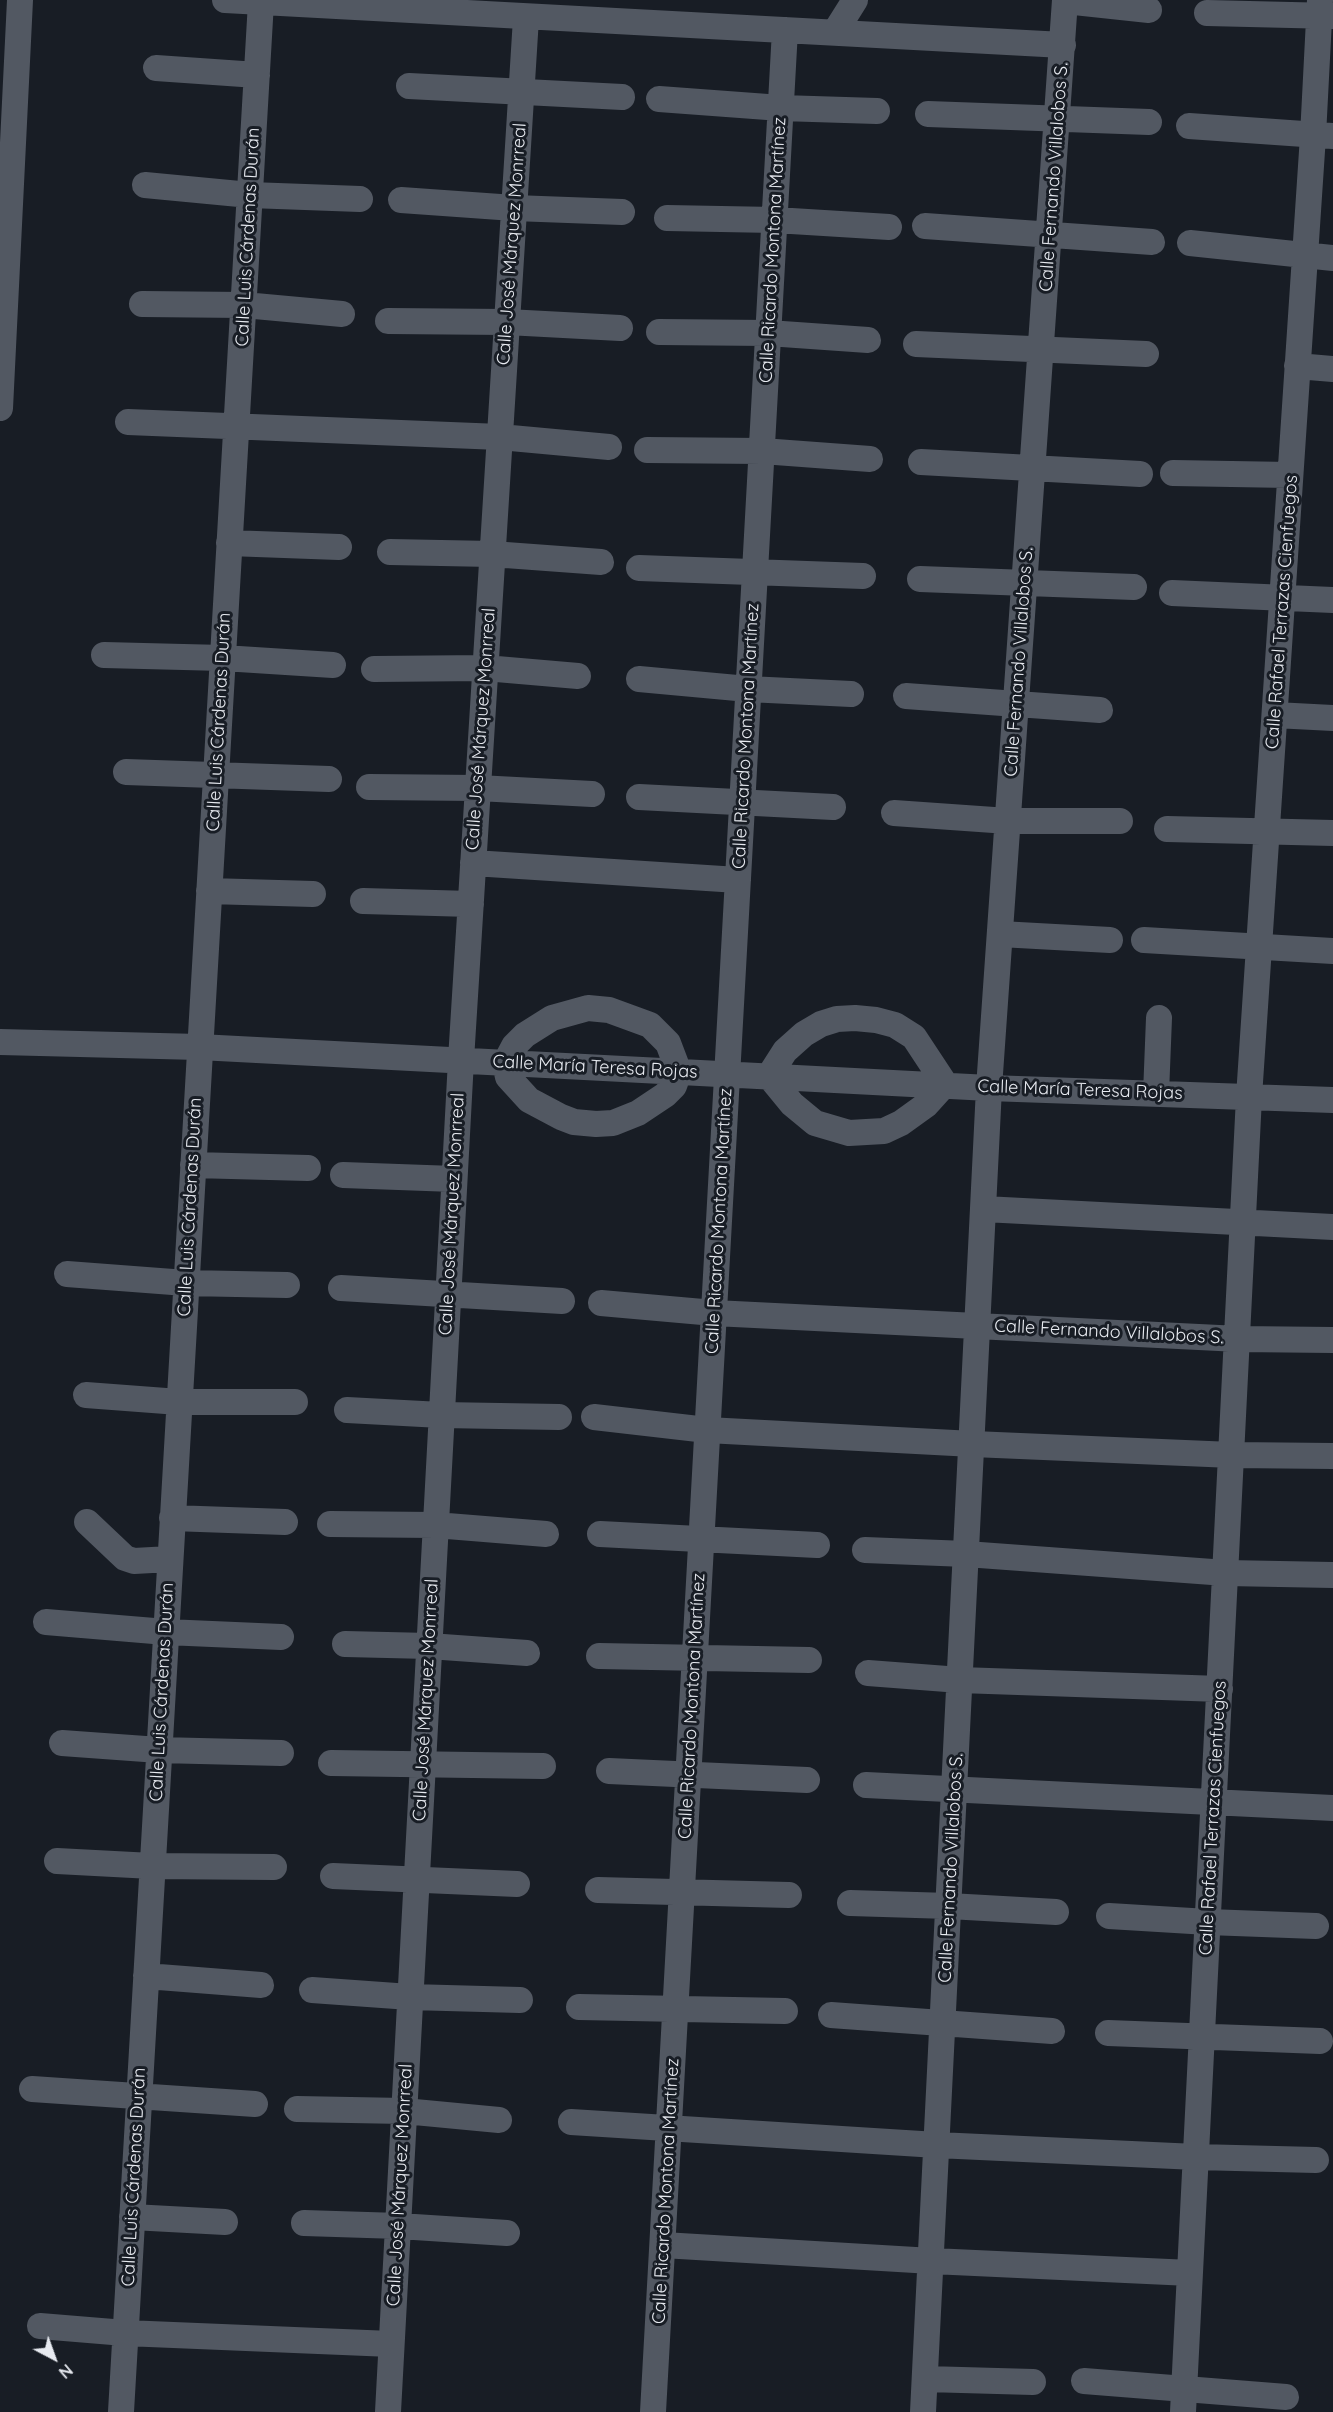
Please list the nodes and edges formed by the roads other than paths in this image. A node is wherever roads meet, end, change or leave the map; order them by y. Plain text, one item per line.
1 (20, 0) edge
2 (225, 0) edge
3 (855, 0) edge
4 (1065, 1) edge
5 (261, 2) junction
6 (1149, 10) dead end
7 (1324, 11) edge
8 (1207, 13) dead end
9 (526, 18) junction
10 (785, 30) junction
11 (836, 32) junction
12 (1063, 45) junction
13 (156, 68) dead end
14 (257, 75) junction
15 (409, 86) dead end
16 (521, 93) junction
17 (622, 97) dead end
18 (659, 99) dead end
19 (781, 108) junction
20 (877, 111) dead end
21 (928, 114) dead end
22 (1058, 118) junction
23 (1149, 122) dead end
24 (1189, 126) dead end
25 (1323, 136) edge
26 (145, 185) dead end
27 (250, 195) junction
28 (360, 199) dead end
29 (401, 200) dead end
30 (514, 208) junction
31 (622, 212) dead end
32 (667, 218) dead end
33 (775, 220) junction
34 (925, 226) dead end
35 (889, 227) dead end
36 (1050, 235) junction
37 (1152, 242) dead end
38 (1190, 243) dead end
39 (1305, 255) junction
40 (1333, 258) edge
41 (142, 304) dead end
42 (244, 305) junction
43 (342, 314) dead end
44 (388, 321) dead end
45 (507, 322) junction
46 (620, 328) dead end
47 (659, 332) dead end
48 (768, 333) junction
49 (868, 340) dead end
50 (916, 344) dead end
51 (1041, 349) junction
52 (1146, 354) dead end
53 (1297, 366) junction
54 (1333, 369) edge
55 (0, 408) edge
56 (128, 422) dead end
57 (236, 426) junction
58 (500, 437) junction
59 (609, 447) dead end
60 (648, 450) dead end
61 (762, 451) junction
62 (870, 459) dead end
63 (921, 462) dead end
64 (1033, 469) junction
65 (1173, 472) dead end
66 (1140, 474) dead end
67 (1290, 475) junction
68 (229, 543) junction
69 (339, 548) dead end
70 (390, 552) dead end
71 (492, 554) junction
72 (601, 562) dead end
73 (639, 568) dead end
74 (755, 573) junction
75 (863, 576) dead end
76 (920, 579) dead end
77 (1025, 584) junction
78 (1134, 587) dead end
79 (1172, 593) dead end
80 (1282, 597) junction
81 (1333, 600) edge
82 (104, 655) dead end
83 (222, 658) junction
84 (333, 665) dead end
85 (485, 668) junction
86 (374, 669) dead end
87 (578, 676) dead end
88 (639, 679) dead end
89 (748, 689) junction
90 (851, 694) dead end
91 (906, 696) dead end
92 (1016, 704) junction
93 (1100, 710) dead end
94 (1275, 715) junction
95 (1333, 718) edge
96 (126, 772) dead end
97 (215, 776) junction
98 (329, 780) dead end
99 (369, 787) dead end
100 (478, 788) junction
101 (592, 794) dead end
102 (639, 797) dead end
103 (743, 803) junction
104 (833, 807) dead end
105 (894, 813) dead end
106 (1008, 821) junction
107 (1120, 822) dead end
108 (1167, 829) dead end
109 (1268, 832) junction
110 (1333, 833) edge
111 (473, 863) junction
112 (738, 880) junction
113 (209, 891) junction
114 (313, 894) dead end
115 (363, 901) dead end
116 (471, 904) junction
117 (1000, 934) junction
118 (1110, 940) dead end
119 (1144, 940) dead end
120 (1261, 947) junction
121 (1333, 951) edge
122 (1159, 1018) dead end
123 (0, 1042) edge
124 (199, 1047) junction
125 (461, 1060) junction
126 (505, 1063) junction
127 (679, 1071) junction
128 (727, 1074) junction
129 (769, 1076) junction
130 (945, 1084) junction
131 (989, 1088) junction
132 (1156, 1094) junction
133 (1249, 1097) junction
134 (1333, 1100) edge
135 (192, 1166) junction
136 (308, 1168) dead end
137 (344, 1175) dead end
138 (454, 1179) junction
139 (984, 1209) junction
140 (1244, 1223) junction
141 (1333, 1227) edge
142 (67, 1274) dead end
143 (186, 1283) junction
144 (287, 1285) dead end
145 (341, 1288) dead end
146 (448, 1295) junction
147 (562, 1301) dead end
148 (601, 1304) dead end
149 (714, 1313) junction
150 (979, 1325) junction
151 (1239, 1339) junction
152 (1333, 1340) edge
153 (86, 1395) dead end
154 (179, 1402) junction
155 (296, 1402) dead end
156 (347, 1410) dead end
157 (441, 1415) junction
158 (559, 1417) dead end
159 (594, 1417) dead end
160 (707, 1430) junction
161 (973, 1444) junction
162 (1232, 1455) junction
163 (1333, 1456) edge
164 (172, 1518) junction
165 (87, 1522) dead end
166 (285, 1522) dead end
167 (330, 1524) dead end
168 (435, 1525) junction
169 (546, 1534) dead end
170 (600, 1534) dead end
171 (701, 1538) junction
172 (816, 1545) dead end
173 (864, 1550) dead end
174 (966, 1554) junction
175 (170, 1559) junction
176 (1226, 1573) junction
177 (1333, 1575) edge
178 (46, 1622) dead end
179 (166, 1632) junction
180 (281, 1637) dead end
181 (345, 1644) dead end
182 (429, 1646) junction
183 (527, 1653) dead end
184 (599, 1656) dead end
185 (695, 1659) junction
186 (809, 1660) dead end
187 (868, 1673) dead end
188 (960, 1680) junction
189 (1220, 1689) junction
190 (62, 1743) dead end
191 (159, 1750) junction
192 (281, 1753) dead end
193 (331, 1763) dead end
194 (423, 1765) junction
195 (543, 1766) dead end
196 (609, 1771) dead end
197 (689, 1774) junction
198 (807, 1780) dead end
199 (866, 1785) dead end
200 (955, 1789) junction
201 (1215, 1802) junction
202 (1333, 1808) edge
203 (57, 1862) dead end
204 (152, 1866) junction
205 (274, 1867) dead end
206 (333, 1876) dead end
207 (416, 1880) junction
208 (517, 1884) dead end
209 (598, 1890) dead end
210 (682, 1894) junction
211 (789, 1895) dead end
212 (850, 1903) dead end
213 (949, 1906) junction
214 (1056, 1912) dead end
215 (1109, 1916) dead end
216 (1208, 1922) junction
217 (1316, 1926) dead end
218 (146, 1976) junction
219 (261, 1985) dead end
220 (312, 1990) dead end
221 (410, 1996) junction
222 (520, 2000) dead end
223 (579, 2007) dead end
224 (676, 2008) junction
225 (785, 2011) dead end
226 (831, 2015) dead end
227 (943, 2022) junction
228 (1052, 2031) dead end
229 (1108, 2033) dead end
230 (1202, 2039) junction
231 (1320, 2042) dead end
232 (33, 2089) dead end
233 (139, 2095) junction
234 (255, 2104) dead end
235 (297, 2109) dead end
236 (404, 2111) junction
237 (499, 2120) dead end
238 (571, 2122) dead end
239 (670, 2127) junction
240 (937, 2145) junction
241 (1196, 2157) junction
242 (1316, 2160) dead end
243 (132, 2217) junction
244 (225, 2222) dead end
245 (304, 2223) dead end
246 (399, 2226) junction
247 (507, 2233) dead end
248 (663, 2245) junction
249 (932, 2261) junction
250 (1190, 2273) junction
251 (40, 2326) dead end
252 (125, 2333) junction
253 (392, 2344) junction
254 (926, 2379) junction
255 (1084, 2381) dead end
256 (1033, 2382) dead end
257 (1286, 2397) dead end
258 (1184, 2401) edge
259 (120, 2412) edge
260 (388, 2412) edge
261 (653, 2412) edge
262 (923, 2412) edge

1 - 55 street
2 - 5 street
3 - 11 street
4 - 6 street
4 - 12 street, Calle Fernando Villalobos S.
5 - 9 street
5 - 14 street, Calle Luis Cárdenas Durán
7 - 8 street
7 - 25 street, Calle Rafael Terrazas Cienfuegos
9 - 10 street
9 - 16 street, Calle José Márquez Monrreal
10 - 11 street
10 - 19 street, Calle Ricardo Montona Martínez
11 - 12 street
12 - 22 street, Calle Fernando Villalobos S.
13 - 14 street
14 - 27 street, Calle Luis Cárdenas Durán
15 - 16 street
16 - 17 street
16 - 30 street, Calle José Márquez Monrreal
18 - 19 street
19 - 20 street
19 - 33 street, Calle Ricardo Montona Martínez
21 - 22 street
22 - 23 street
22 - 36 street, Calle Fernando Villalobos S.
24 - 25 street
25 - 39 street, Calle Rafael Terrazas Cienfuegos
26 - 27 street
27 - 28 street
27 - 42 street, Calle Luis Cárdenas Durán
29 - 30 street
30 - 31 street
30 - 45 street, Calle José Márquez Monrreal
32 - 33 street
33 - 35 street
33 - 48 street, Calle Ricardo Montona Martínez
34 - 36 street
36 - 37 street
36 - 51 street, Calle Fernando Villalobos S.
38 - 39 street
39 - 40 street
39 - 53 street, Calle Rafael Terrazas Cienfuegos
41 - 42 street
42 - 43 street
42 - 57 street, Calle Luis Cárdenas Durán
44 - 45 street
45 - 46 street
45 - 58 street, Calle José Márquez Monrreal
47 - 48 street
48 - 49 street
48 - 61 street, Calle Ricardo Montona Martínez
50 - 51 street
51 - 52 street
51 - 64 street, Calle Fernando Villalobos S.
53 - 54 street
53 - 67 street, Calle Rafael Terrazas Cienfuegos
56 - 57 street
57 - 58 street
57 - 68 street, Calle Luis Cárdenas Durán
58 - 59 street
58 - 71 street, Calle José Márquez Monrreal
60 - 61 street
61 - 62 street
61 - 74 street, Calle Ricardo Montona Martínez
63 - 64 street
64 - 66 street
64 - 77 street, Calle Fernando Villalobos S.
65 - 67 street
67 - 80 street, Calle Rafael Terrazas Cienfuegos
68 - 69 street
68 - 83 street, Calle Luis Cárdenas Durán
70 - 71 street
71 - 72 street
71 - 85 street, Calle José Márquez Monrreal
73 - 74 street
74 - 75 street
74 - 89 street, Calle Ricardo Montona Martínez
76 - 77 street
77 - 78 street
77 - 92 street, Calle Fernando Villalobos S.
79 - 80 street
80 - 81 street
80 - 94 street, Calle Rafael Terrazas Cienfuegos
82 - 83 street
83 - 84 street
83 - 97 street, Calle Luis Cárdenas Durán
85 - 86 street
85 - 87 street
85 - 100 street, Calle José Márquez Monrreal
88 - 89 street
89 - 90 street
89 - 103 street, Calle Ricardo Montona Martínez
91 - 92 street
92 - 93 street
92 - 106 street, Calle Fernando Villalobos S.
94 - 95 street
94 - 109 street, Calle Rafael Terrazas Cienfuegos
96 - 97 street
97 - 98 street
97 - 113 street, Calle Luis Cárdenas Durán
99 - 100 street
100 - 101 street
100 - 111 street, Calle José Márquez Monrreal
102 - 103 street
103 - 104 street
103 - 112 street, Calle Ricardo Montona Martínez
105 - 106 street
106 - 107 street
106 - 117 street, Calle Fernando Villalobos S.
108 - 109 street
109 - 110 street
109 - 120 street, Calle Rafael Terrazas Cienfuegos
111 - 112 street
111 - 116 street, Calle José Márquez Monrreal
112 - 128 street, Calle Ricardo Montona Martínez
113 - 114 street
113 - 124 street, Calle Luis Cárdenas Durán
115 - 116 street
116 - 125 street, Calle José Márquez Monrreal
117 - 118 street
117 - 131 street, Calle Fernando Villalobos S.
119 - 120 street
120 - 121 street
120 - 133 street, Calle Rafael Terrazas Cienfuegos
122 - 132 street
123 - 124 street, Calle María Teresa Rojas
124 - 125 street, Calle María Teresa Rojas
124 - 135 street, Calle Luis Cárdenas Durán
125 - 126 street, Calle María Teresa Rojas
125 - 138 street, Calle José Márquez Monrreal
126 - 127 street, Calle María Teresa Rojas
126 - 127 street
126 - 127 street
127 - 128 street, Calle María Teresa Rojas
128 - 129 street, Calle María Teresa Rojas
128 - 149 street, Calle Ricardo Montona Martínez
129 - 130 street, Calle María Teresa Rojas
129 - 130 street
129 - 130 street
130 - 131 street, Calle María Teresa Rojas
131 - 132 street, Calle María Teresa Rojas
131 - 139 street, Calle Fernando Villalobos S.
132 - 133 street, Calle María Teresa Rojas
133 - 134 street, Calle María Teresa Rojas
133 - 140 street, Calle Rafael Terrazas Cienfuegos
135 - 136 street
135 - 143 street, Calle Luis Cárdenas Durán
137 - 138 street
138 - 146 street, Calle José Márquez Monrreal
139 - 140 street
139 - 150 street, Calle Fernando Villalobos S.
140 - 141 street
140 - 151 street, Calle Rafael Terrazas Cienfuegos
142 - 143 street
143 - 144 street
143 - 154 street, Calle Luis Cárdenas Durán
145 - 146 street
146 - 147 street
146 - 157 street, Calle José Márquez Monrreal
148 - 149 street, Calle Fernando Villalobos S.
149 - 150 street, Calle Fernando Villalobos S.
149 - 160 street, Calle Ricardo Montona Martínez
150 - 151 street, Calle Fernando Villalobos S.
150 - 161 street, Calle Fernando Villalobos S.
151 - 152 street, Calle Fernando Villalobos S.
151 - 162 street, Calle Rafael Terrazas Cienfuegos
153 - 154 street
154 - 155 street
154 - 164 street, Calle Luis Cárdenas Durán
156 - 157 street
157 - 158 street
157 - 168 street, Calle José Márquez Monrreal
159 - 160 street
160 - 161 street
160 - 171 street, Calle Ricardo Montona Martínez
161 - 162 street
161 - 174 street, Calle Fernando Villalobos S.
162 - 163 street
162 - 176 street, Calle Rafael Terrazas Cienfuegos
164 - 166 street
164 - 175 street, Calle Luis Cárdenas Durán
165 - 175 street
167 - 168 street
168 - 169 street
168 - 182 street, Calle José Márquez Monrreal
170 - 171 street
171 - 172 street
171 - 185 street, Calle Ricardo Montona Martínez
173 - 174 street
174 - 176 street
174 - 188 street, Calle Fernando Villalobos S.
175 - 179 street, Calle Luis Cárdenas Durán
176 - 177 street
176 - 189 street, Calle Rafael Terrazas Cienfuegos
178 - 179 street
179 - 180 street
179 - 191 street, Calle Luis Cárdenas Durán
181 - 182 street
182 - 183 street
182 - 194 street, Calle José Márquez Monrreal
184 - 185 street
185 - 186 street
185 - 197 street, Calle Ricardo Montona Martínez
187 - 188 street
188 - 189 street
188 - 200 street, Calle Fernando Villalobos S.
189 - 201 street, Calle Rafael Terrazas Cienfuegos
190 - 191 street
191 - 192 street
191 - 204 street, Calle Luis Cárdenas Durán
193 - 194 street
194 - 195 street
194 - 207 street, Calle José Márquez Monrreal
196 - 197 street
197 - 198 street
197 - 210 street, Calle Ricardo Montona Martínez
199 - 200 street
200 - 201 street
200 - 213 street, Calle Fernando Villalobos S.
201 - 202 street
201 - 216 street, Calle Rafael Terrazas Cienfuegos
203 - 204 street
204 - 205 street
204 - 218 street, Calle Luis Cárdenas Durán
206 - 207 street
207 - 208 street
207 - 221 street, Calle José Márquez Monrreal
209 - 210 street
210 - 211 street
210 - 224 street, Calle Ricardo Montona Martínez
212 - 213 street
213 - 214 street
213 - 227 street, Calle Fernando Villalobos S.
215 - 216 street
216 - 217 street
216 - 230 street, Calle Rafael Terrazas Cienfuegos
218 - 219 street
218 - 233 street, Calle Luis Cárdenas Durán
220 - 221 street
221 - 222 street
221 - 236 street, Calle José Márquez Monrreal
223 - 224 street
224 - 225 street
224 - 239 street, Calle Ricardo Montona Martínez
226 - 227 street
227 - 228 street
227 - 240 street, Calle Fernando Villalobos S.
229 - 230 street
230 - 231 street
230 - 241 street, Calle Rafael Terrazas Cienfuegos
232 - 233 street
233 - 234 street
233 - 243 street, Calle Luis Cárdenas Durán
235 - 236 street
236 - 237 street
236 - 246 street, Calle José Márquez Monrreal
238 - 239 street
239 - 240 street
239 - 248 street, Calle Ricardo Montona Martínez
240 - 241 street
240 - 249 street, Calle Fernando Villalobos S.
241 - 242 street
241 - 250 street, Calle Rafael Terrazas Cienfuegos
243 - 244 street
243 - 252 street, Calle Luis Cárdenas Durán
245 - 246 street
246 - 247 street
246 - 253 street, Calle José Márquez Monrreal
248 - 249 street
248 - 261 street, Calle Ricardo Montona Martínez
249 - 250 street
249 - 254 street, Calle Fernando Villalobos S.
250 - 258 street, Calle Rafael Terrazas Cienfuegos
251 - 252 street
252 - 253 street
252 - 259 street, Calle Luis Cárdenas Durán
253 - 260 street, Calle José Márquez Monrreal
254 - 256 street
254 - 262 street, Calle Fernando Villalobos S.
255 - 258 street
257 - 258 street

